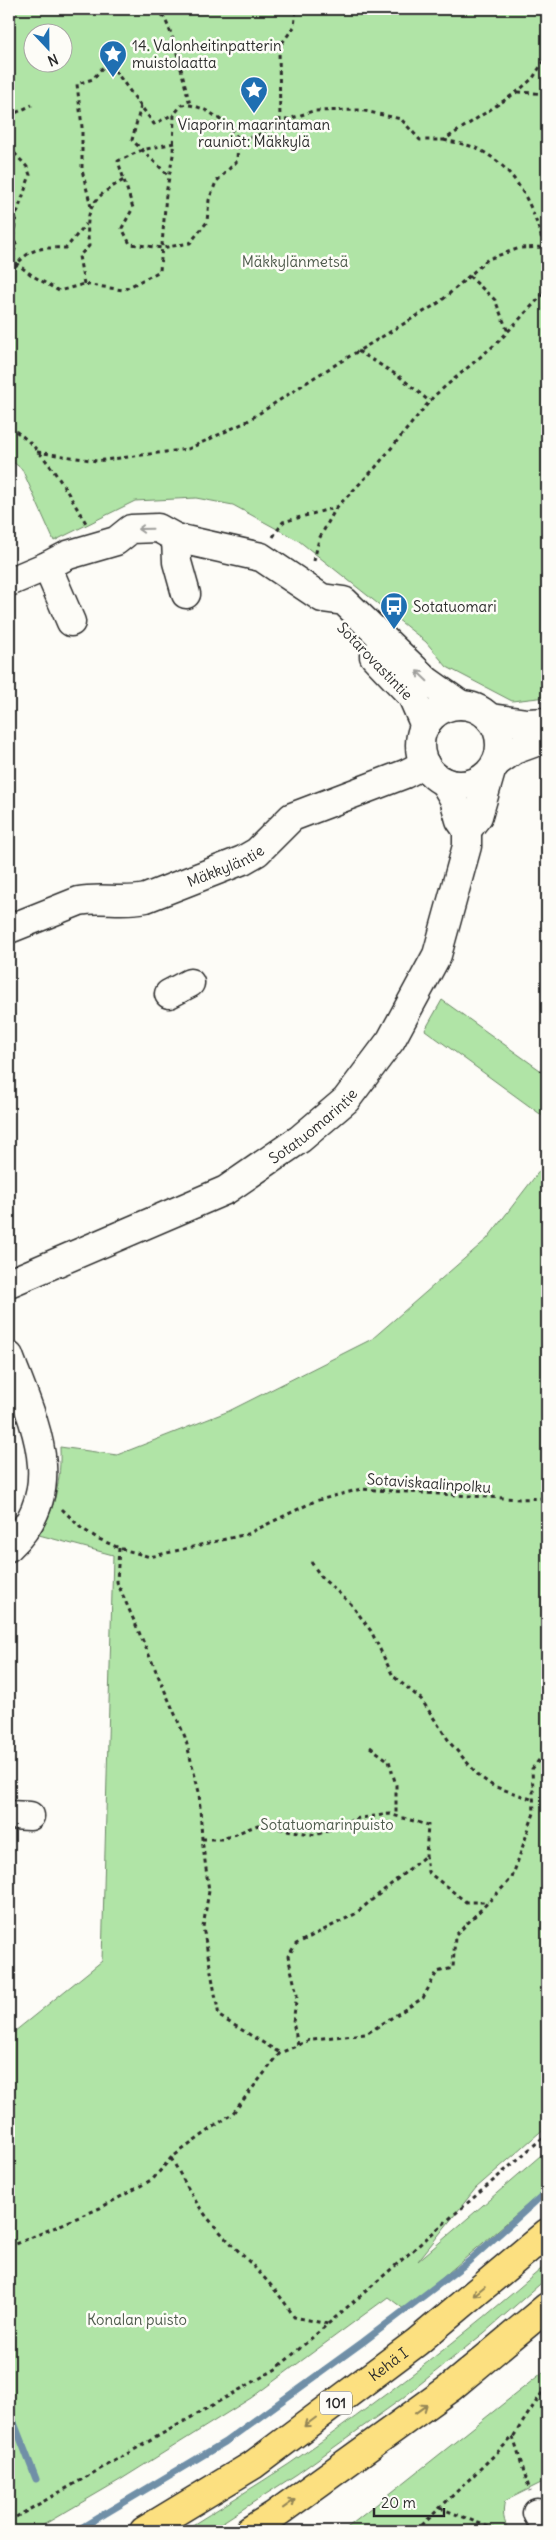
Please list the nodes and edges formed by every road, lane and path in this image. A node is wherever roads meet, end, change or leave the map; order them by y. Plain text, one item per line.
1 (157, 9) edge
2 (296, 9) edge
3 (547, 56) edge
4 (517, 92) junction
5 (547, 94) edge
6 (190, 104) junction
7 (32, 105) dead end
8 (141, 106) junction
9 (174, 114) junction
10 (9, 116) edge
11 (280, 122) junction
12 (238, 138) junction
13 (444, 140) junction
14 (174, 143) junction
15 (9, 147) edge
16 (142, 150) junction
17 (169, 177) junction
18 (124, 180) junction
19 (91, 207) junction
20 (86, 224) junction
21 (9, 236) edge
22 (13, 240) junction
23 (546, 247) edge
24 (162, 248) junction
25 (9, 258) edge
26 (547, 259) edge
27 (17, 264) junction
28 (9, 274) edge
29 (469, 276) junction
30 (84, 284) junction
31 (547, 290) edge
32 (508, 332) junction
33 (358, 351) junction
34 (429, 402) junction
35 (9, 428) edge
36 (37, 452) junction
37 (337, 507) junction
38 (176, 538) junction
39 (270, 542) dead end
40 (108, 543) junction
41 (313, 564) dead end
42 (47, 566) junction
43 (9, 582) edge
44 (186, 594) dead end
45 (322, 598) junction
46 (71, 622) dead end
47 (461, 705) junction
48 (491, 718) junction
49 (547, 722) edge
50 (425, 726) junction
51 (547, 738) edge
52 (494, 766) junction
53 (434, 773) junction
54 (467, 830) junction
55 (9, 929) edge
56 (9, 1283) edge
57 (9, 1356) edge
58 (42, 1490) junction
59 (547, 1498) edge
60 (9, 1547) edge
61 (119, 1548) junction
62 (311, 1562) dead end
63 (370, 1747) dead end
64 (547, 1750) edge
65 (534, 1800) junction
66 (396, 1816) junction
67 (202, 1839) junction
68 (426, 1856) junction
69 (488, 1902) junction
70 (298, 2045) junction
71 (280, 2053) junction
72 (547, 2134) edge
73 (171, 2158) junction
74 (547, 2233) edge
75 (9, 2247) edge
76 (547, 2307) edge
77 (328, 2324) junction
78 (547, 2385) edge
79 (513, 2437) junction
80 (440, 2508) junction
81 (9, 2521) edge
82 (542, 2522) edge
83 (144, 2531) edge
84 (249, 2531) edge
85 (416, 2531) edge
86 (498, 2531) edge

1 - 6 path
2 - 11 path
3 - 4 path
4 - 5 path
4 - 13 path
6 - 9 path
6 - 12 path
7 - 10 path
8 - 9 path
8 - 16 path
8 - 19 path
9 - 14 path
11 - 12 path
11 - 13 path
12 - 24 path
13 - 23 path
14 - 16 path
14 - 17 path
15 - 22 path
16 - 17 path
16 - 18 path
17 - 24 path
18 - 19 path
18 - 24 path
19 - 20 path
20 - 27 path
20 - 30 path
21 - 22 path
22 - 25 path
23 - 26 path
23 - 29 path
24 - 30 path
25 - 27 path
27 - 28 path
27 - 30 path
29 - 32 path
29 - 33 path
31 - 32 path
32 - 34 path
33 - 34 path
33 - 36 path
34 - 37 path
35 - 36 path
36 - 40 path
37 - 39 path
37 - 41 path
38 - 40 street
38 - 44 street
38 - 45 street, Sotarovastintie
40 - 42 street
42 - 43 street
42 - 46 street
47 -> 45 street, Sotarovastintie
45 - 50 street, Sotarovastintie
47 - 48 street
47 - 50 street
48 - 49 street
48 - 52 street
50 - 53 street
51 - 52 street
52 - 53 street
52 - 54 street, Sotatuomarintie
53 - 54 street
53 - 55 street, Mäkkyläntie
54 - 56 street, Sotatuomarintie
57 - 58 street
58 - 60 street
58 - 61 path, Sotaviskaalinpolku
59 - 61 path, Sotaviskaalinpolku
61 - 67 path
62 - 65 path
63 - 66 path
64 - 65 path
65 - 69 path
66 - 67 path
66 - 68 path
67 - 71 path
68 - 69 path
68 - 70 path
69 - 70 path
70 - 71 path
71 - 73 path
72 - 77 path
73 - 75 path
73 - 77 path
74 -> 83 highway, Kehä I / 101
84 -> 76 highway
77 - 81 path
78 - 79 path
79 - 80 path
79 - 82 path
80 - 85 path
80 - 86 path

